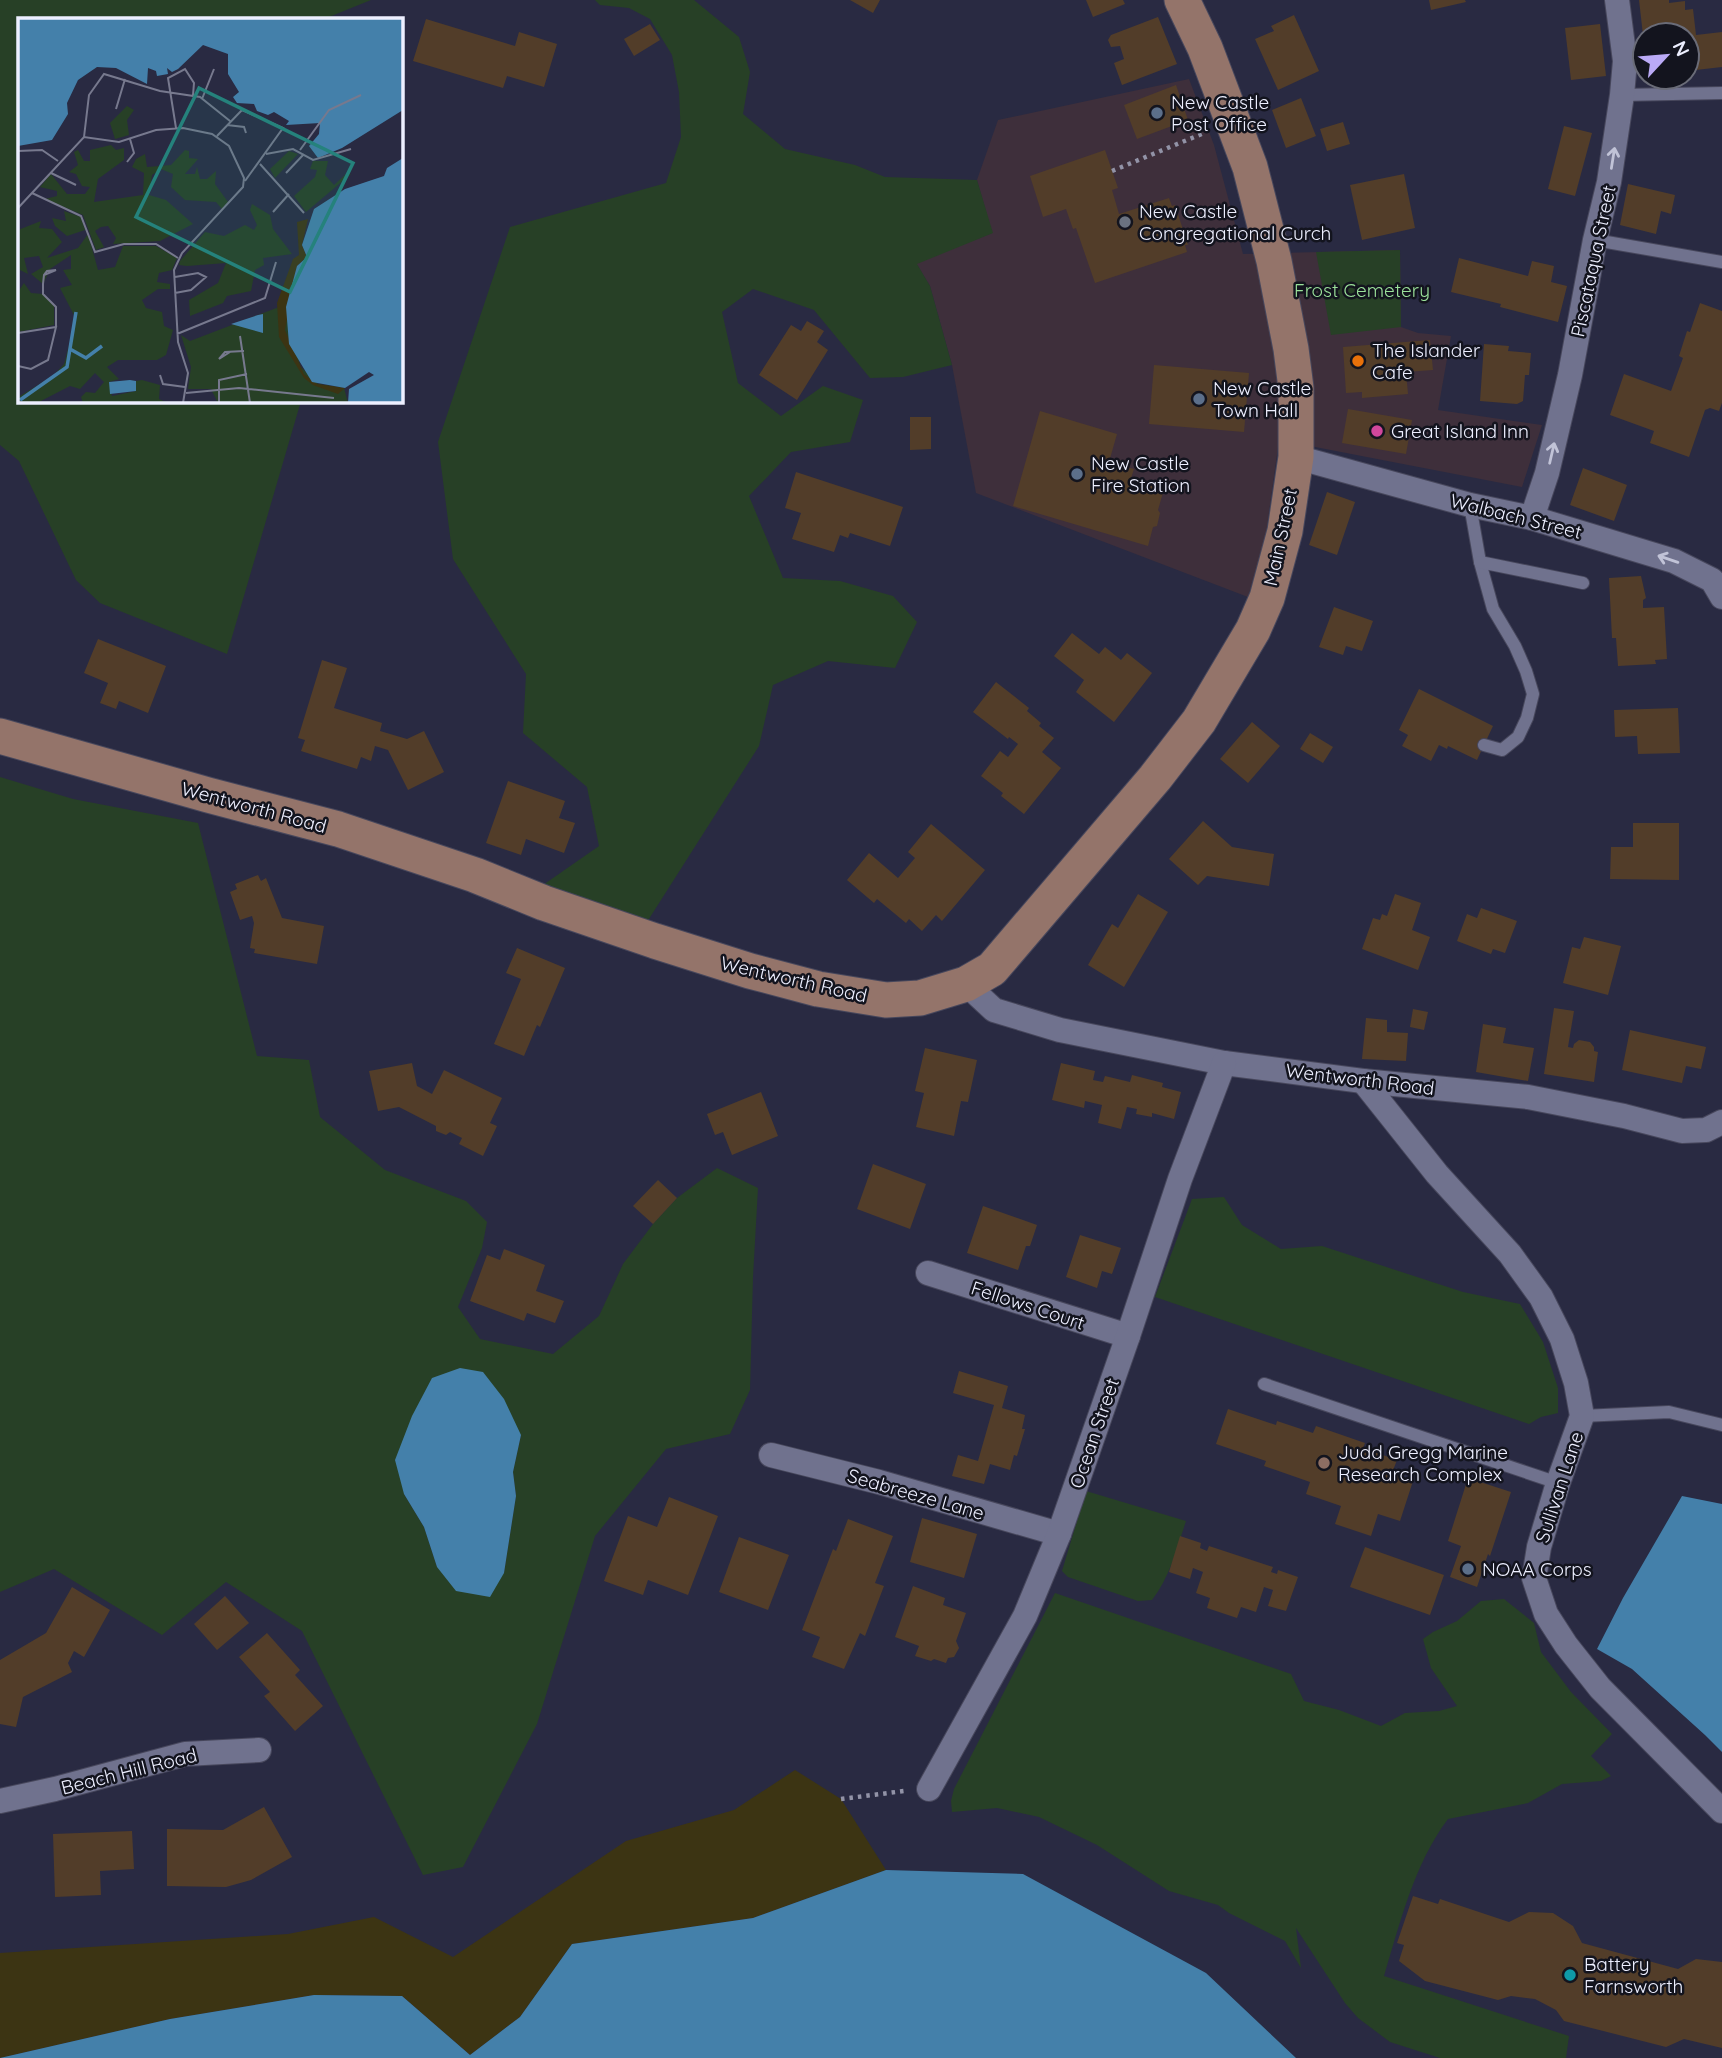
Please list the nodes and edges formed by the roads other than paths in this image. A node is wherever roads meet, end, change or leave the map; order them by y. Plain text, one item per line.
1 (1182, 0) edge
2 (1617, 0) edge
3 (1722, 93) edge
4 (1622, 95) junction
5 (1595, 240) junction
6 (1722, 262) edge
7 (1296, 457) junction
8 (1470, 505) junction
9 (1532, 518) junction
10 (1480, 562) junction
11 (1583, 583) dead end
12 (1722, 597) edge
13 (0, 736) edge
14 (1484, 745) dead end
15 (966, 984) junction
16 (1223, 1063) junction
17 (1363, 1081) junction
18 (1722, 1122) edge
19 (928, 1273) dead end
20 (1128, 1336) junction
21 (1264, 1384) dead end
22 (1582, 1416) junction
23 (1722, 1425) edge
24 (771, 1455) dead end
25 (1558, 1483) junction
26 (1059, 1534) junction
27 (259, 1750) dead end
28 (929, 1788) road end
29 (0, 1801) edge
30 (1722, 1811) edge

1 - 7 main road, Main Street
2 - 4 street, Piscataqua Street
3 - 4 lane
5 -> 4 street, Piscataqua Street
5 - 6 lane
9 -> 5 street, Piscataqua Street
7 - 8 street, Walbach Street
7 - 15 main road, Main Street
8 - 9 street, Walbach Street
8 - 10 lane
12 -> 9 street, Walbach Street
10 - 11 lane
10 - 14 lane
13 - 15 main road, Wentworth Road
15 - 16 street, Wentworth Road
16 - 17 street, Wentworth Road
16 - 20 street, Ocean Street
17 - 18 street, Wentworth Road
17 - 22 street, Sullivan Lane
19 - 20 street, Fellows Court
20 - 26 street, Ocean Street
21 - 25 lane
22 - 23 lane
22 - 25 street, Sullivan Lane
24 - 26 street, Seabreeze Lane
25 - 30 street, Sullivan Lane
26 - 28 street, Ocean Street
27 - 29 street, Beach Hill Road

